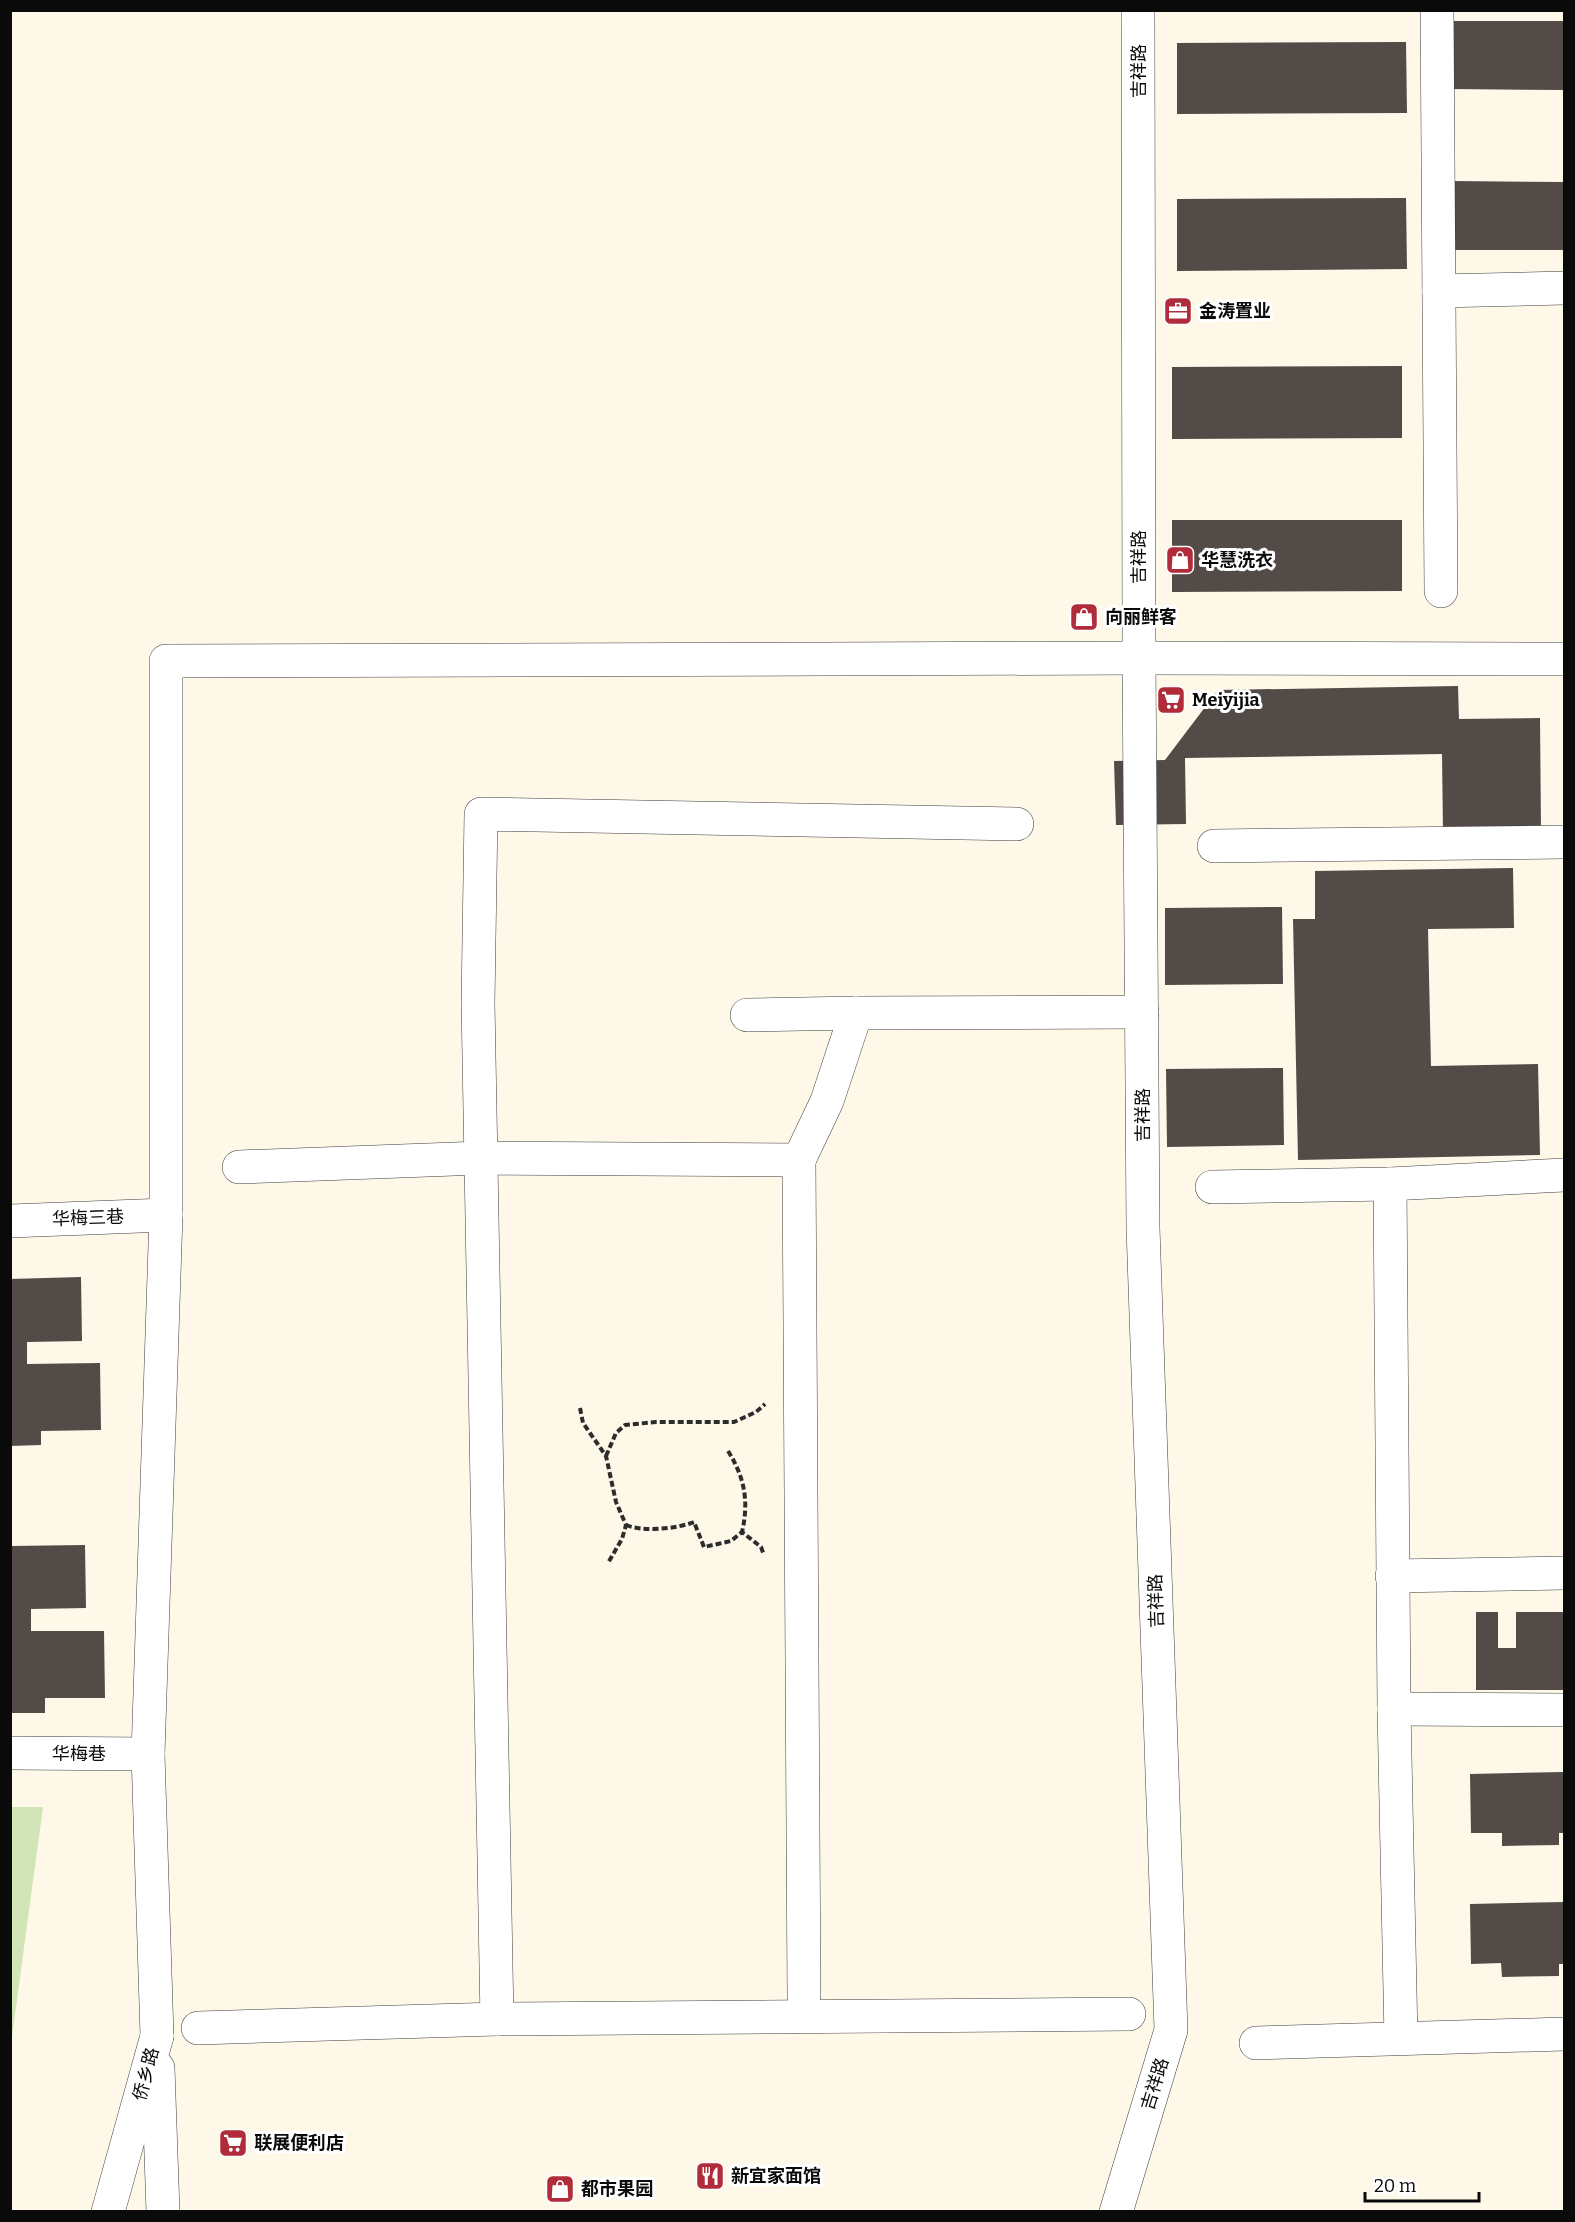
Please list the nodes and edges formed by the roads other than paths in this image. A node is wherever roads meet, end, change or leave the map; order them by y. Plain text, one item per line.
1 (1138, 10) edge
2 (1437, 10) edge
3 (1564, 288) edge
4 (1439, 291) junction
5 (1441, 591) dead end
6 (1139, 658) junction
7 (1564, 659) edge
8 (1017, 824) dead end
9 (1564, 842) edge
10 (1214, 846) dead end
11 (856, 1012) junction
12 (1142, 1012) junction
13 (747, 1015) dead end
14 (481, 1158) junction
15 (799, 1160) junction
16 (239, 1167) dead end
17 (1564, 1175) edge
18 (1390, 1184) junction
19 (1212, 1187) dead end
20 (166, 1215) junction
21 (10, 1221) edge
22 (1564, 1573) edge
23 (1392, 1576) junction
24 (1394, 1709) junction
25 (1564, 1710) edge
26 (10, 1753) edge
27 (148, 1755) junction
28 (804, 1996) dead end
29 (1129, 2014) dead end
30 (496, 2019) junction
31 (198, 2028) dead end
32 (1564, 2034) edge
33 (157, 2036) junction
34 (1401, 2038) junction
35 (1256, 2043) dead end
36 (108, 2211) edge
37 (163, 2211) edge
38 (1116, 2211) edge

1 - 6 street, 吉祥路
2 - 4 street
3 - 4 street
4 - 5 street
6 - 7 street
6 - 12 street, 吉祥路
6 - 20 street
8 - 14 street
9 - 10 street
11 - 12 street
11 - 13 street
11 - 15 street
12 - 38 street, 吉祥路
14 - 15 street
14 - 16 street
14 - 30 street
15 - 28 street
17 - 18 street
18 - 19 street
18 - 23 street
20 - 21 street, 华梅三巷
20 - 27 street
22 - 23 street
23 - 24 street
24 - 25 street
24 - 34 street
26 - 27 street, 华梅巷
27 - 33 street
29 - 30 street
30 - 31 street
32 - 34 street
33 - 36 street, 侨乡路
33 - 37 street, 侨乡路
34 - 35 street

